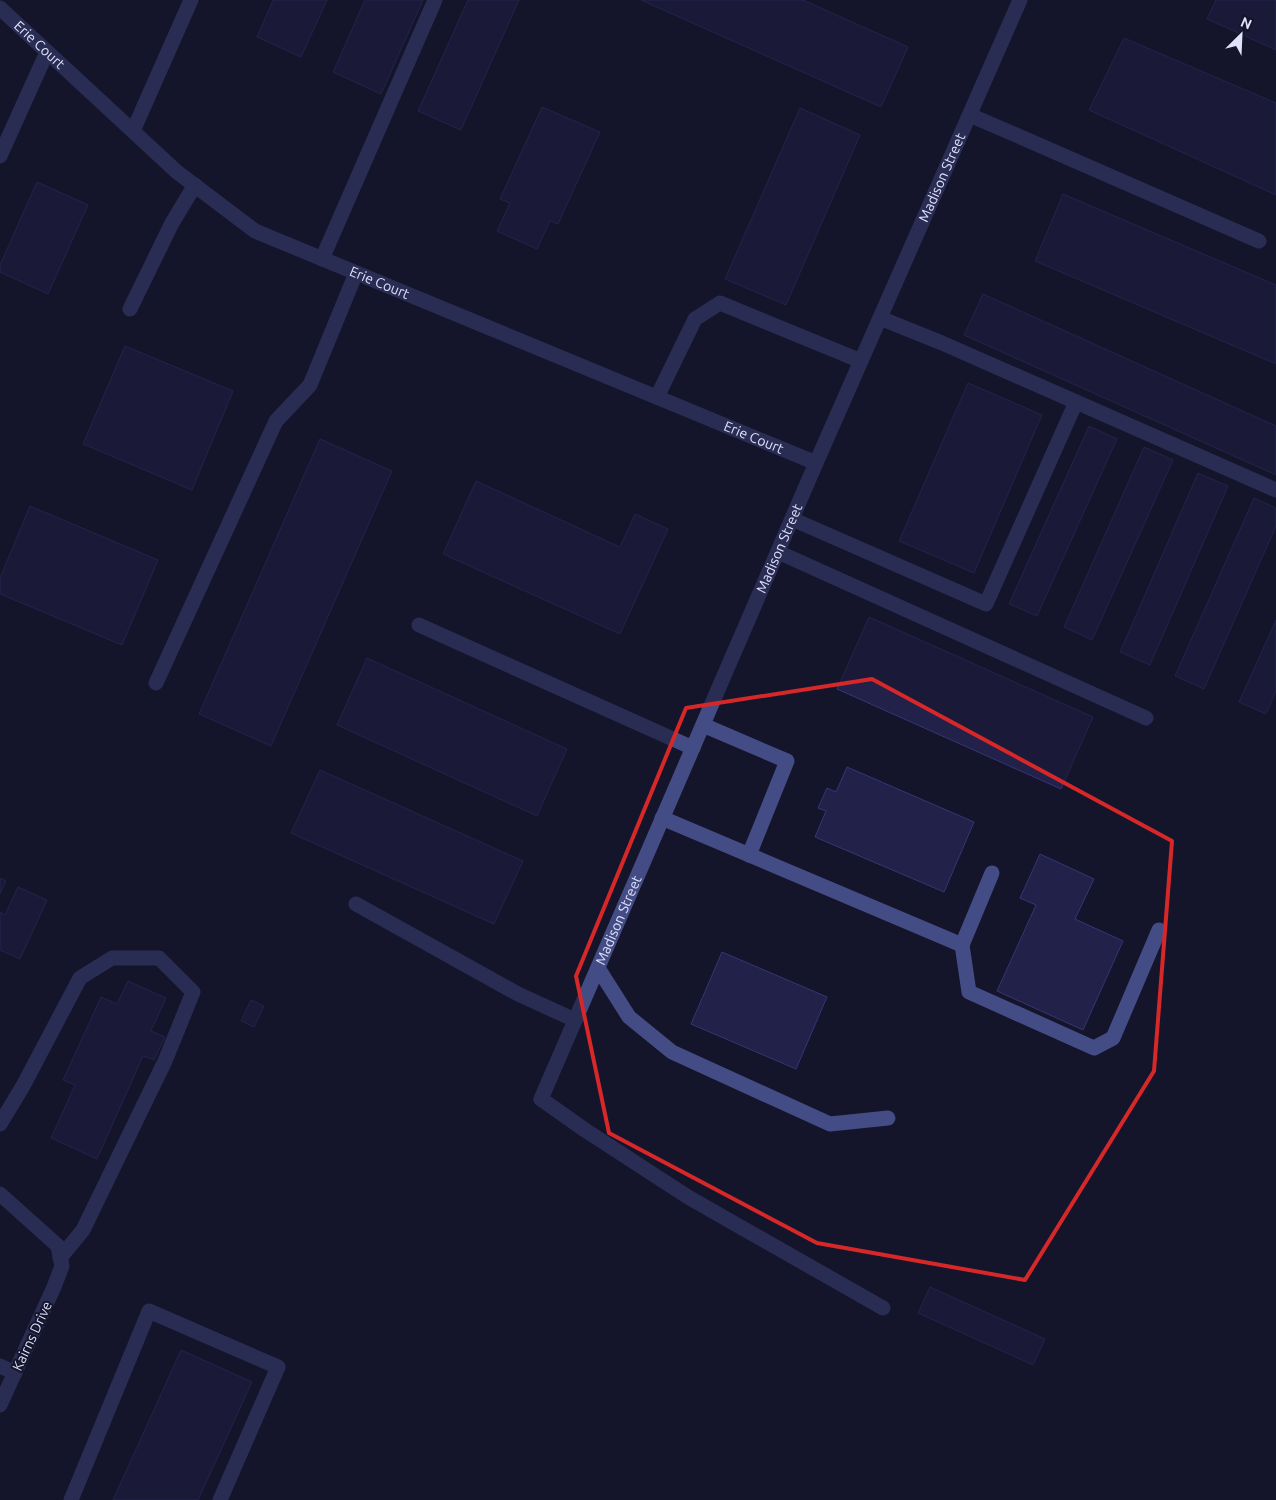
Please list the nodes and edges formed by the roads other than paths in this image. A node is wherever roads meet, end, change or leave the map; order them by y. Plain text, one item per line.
1 (191, 0) edge
2 (436, 0) edge
3 (1020, 0) edge
4 (0, 8) edge
5 (47, 52) junction
6 (970, 115) junction
7 (133, 131) junction
8 (0, 156) edge
9 (195, 185) junction
10 (1259, 242) dead end
11 (322, 258) junction
12 (356, 273) junction
13 (130, 309) dead end
14 (880, 318) junction
15 (861, 361) junction
16 (656, 397) junction
17 (1076, 402) junction
18 (816, 463) junction
19 (1276, 490) edge
20 (792, 519) junction
21 (778, 552) junction
22 (419, 625) dead end
23 (156, 683) dead end
24 (1146, 718) dead end
25 (703, 725) junction
26 (693, 748) junction
27 (662, 818) junction
28 (749, 855) junction
29 (992, 873) dead end
30 (356, 904) dead end
31 (1159, 930) dead end
32 (962, 945) junction
33 (598, 968) junction
34 (575, 1020) junction
35 (888, 1118) dead end
36 (0, 1124) edge
37 (0, 1194) edge
38 (61, 1262) junction
39 (883, 1308) dead end
40 (0, 1366) edge
41 (15, 1373) junction
42 (0, 1405) edge
43 (71, 1500) edge
44 (220, 1500) edge

1 - 7 street
2 - 11 street
3 - 6 street, Madison Street
4 - 5 street, Erie Court
5 - 7 street, Erie Court
5 - 8 street
6 - 10 street
6 - 14 street, Madison Street
7 - 9 street, Erie Court
9 - 11 street, Erie Court
9 - 13 street
11 - 12 street, Erie Court
12 - 16 street, Erie Court
12 - 23 street
14 - 15 street, Madison Street
14 - 17 street
15 - 16 street
15 - 18 street, Madison Street
16 - 18 street, Erie Court
17 - 19 street
17 - 20 street
18 - 20 street, Madison Street
20 - 21 street, Madison Street
21 - 24 street
21 - 25 street, Madison Street
22 - 26 street
25 - 26 street, Madison Street
25 - 28 street
26 - 27 street, Madison Street
27 - 28 street
27 - 33 street, Madison Street
28 - 32 street
29 - 32 street
30 - 34 street
31 - 32 street
33 - 34 street, Madison Street
33 - 35 street
34 - 39 street, Madison Street
36 - 38 street, Kairns Drive
37 - 38 street
38 - 41 street, Kairns Drive
40 - 41 street
41 - 42 street, Kairns Drive
43 - 44 street

